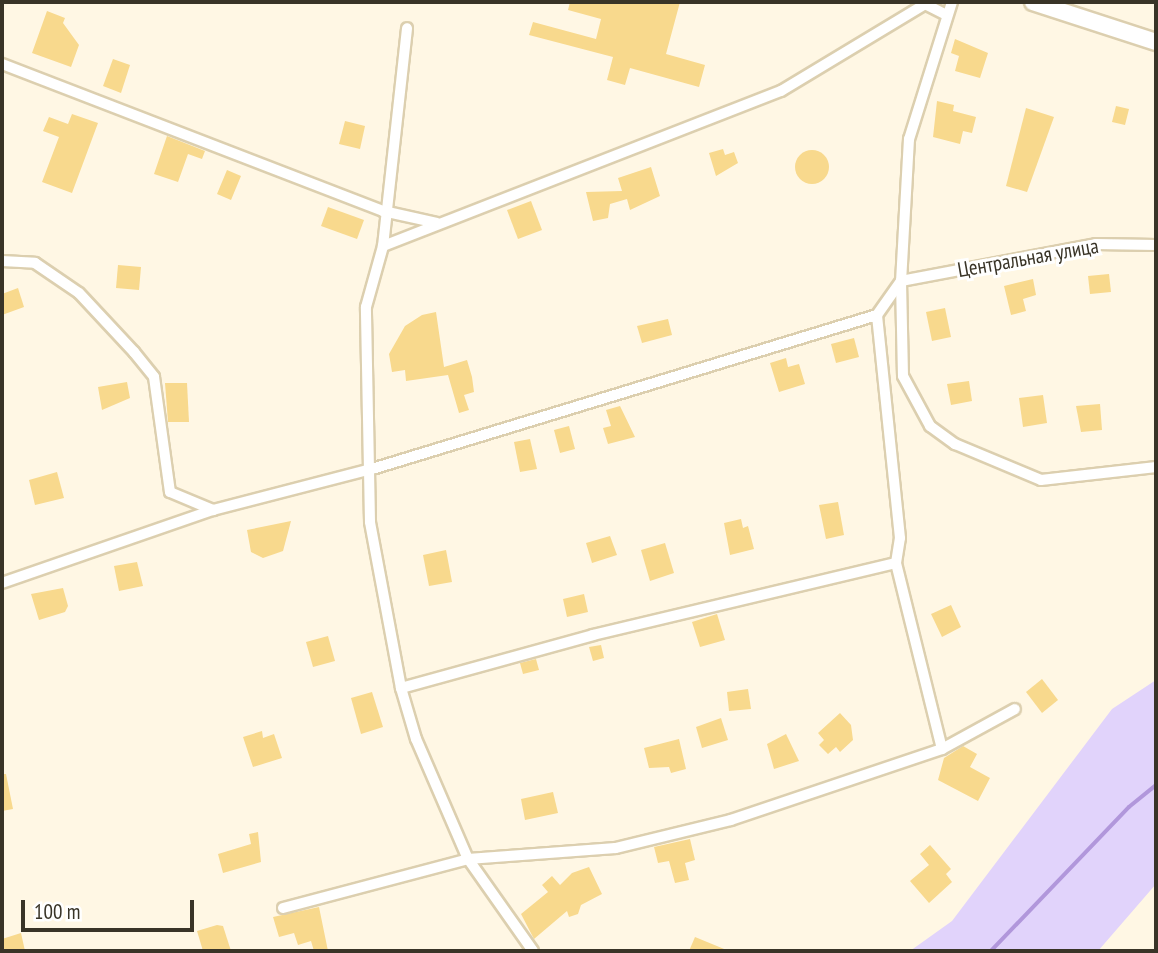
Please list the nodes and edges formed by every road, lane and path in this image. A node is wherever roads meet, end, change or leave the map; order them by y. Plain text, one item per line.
1 (952, 2) edge
2 (1032, 2) edge
3 (947, 15) junction
4 (407, 28) dead end
5 (1156, 43) edge
6 (2, 64) edge
7 (383, 211) junction
8 (437, 223) junction
9 (1156, 244) edge
10 (383, 246) junction
11 (2, 261) edge
12 (901, 281) junction
13 (877, 315) junction
14 (1156, 467) edge
15 (372, 469) junction
16 (213, 510) junction
17 (896, 562) junction
18 (2, 583) edge
19 (401, 688) junction
20 (1015, 709) dead end
21 (942, 749) junction
22 (468, 859) junction
23 (283, 908) dead end
24 (533, 951) edge

1 - 3 street
2 - 5 main road
3 - 8 street
3 - 12 street
4 - 7 street
6 - 7 street
7 - 8 street
7 - 10 street
8 - 10 street
9 - 12 street, Центральная улица
10 - 15 street
11 - 16 street
12 - 13 street
12 - 14 street
13 - 15 street
13 - 17 street
15 - 16 street
15 - 19 street
16 - 18 street
17 - 19 street
17 - 21 street
19 - 22 street
20 - 21 street
21 - 22 street
22 - 23 street
22 - 24 street

